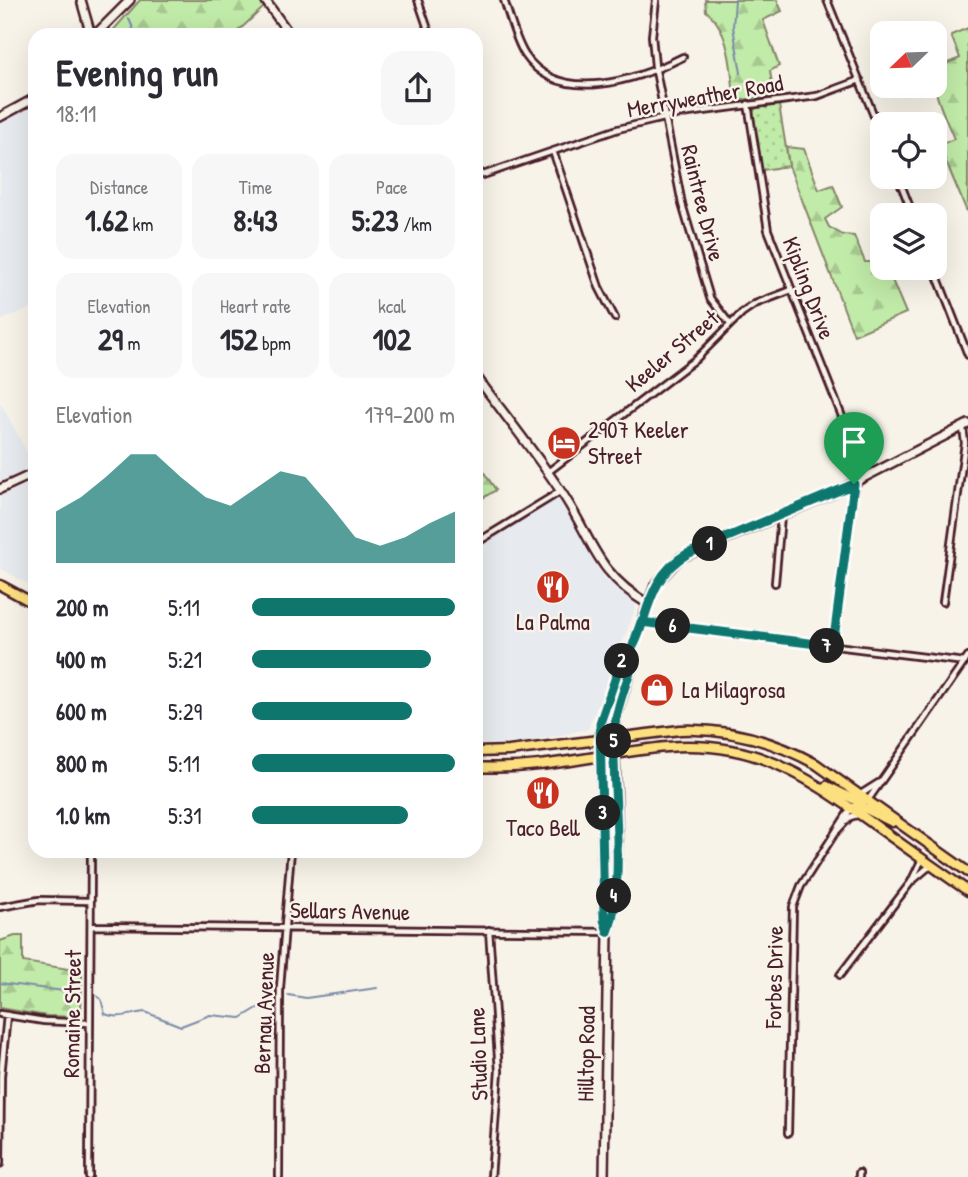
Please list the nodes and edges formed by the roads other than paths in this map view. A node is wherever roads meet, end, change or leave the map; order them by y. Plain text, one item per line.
1 (81, 0) edge
2 (130, 0) edge
3 (265, 0) edge
4 (418, 0) edge
5 (504, 0) edge
6 (656, 0) edge
7 (827, 0) edge
8 (91, 28) edge
9 (100, 28) edge
10 (284, 28) edge
11 (427, 28) edge
12 (683, 57) dead end
13 (655, 71) junction
14 (860, 80) junction
15 (28, 102) edge
16 (748, 104) junction
17 (873, 112) edge
18 (0, 117) edge
19 (664, 118) junction
20 (553, 151) junction
21 (483, 175) edge
22 (939, 280) edge
23 (790, 291) junction
24 (615, 318) dead end
25 (730, 324) junction
26 (968, 355) edge
27 (483, 385) edge
28 (965, 426) edge
29 (548, 472) junction
30 (28, 476) edge
31 (866, 477) junction
32 (854, 484) junction
33 (0, 489) edge
34 (561, 491) junction
35 (780, 516) junction
36 (483, 538) edge
37 (775, 583) dead end
38 (0, 586) edge
39 (28, 600) edge
40 (943, 602) dead end
41 (648, 604) junction
42 (641, 622) junction
43 (833, 646) junction
44 (630, 654) junction
45 (966, 660) edge
46 (614, 738) junction
47 (601, 740) junction
48 (483, 752) edge
49 (615, 754) junction
50 (602, 755) junction
51 (483, 767) edge
52 (808, 778) junction
53 (880, 781) junction
54 (859, 794) junction
55 (868, 800) junction
56 (851, 808) junction
57 (860, 814) junction
58 (910, 831) junction
59 (834, 834) junction
60 (91, 858) edge
61 (290, 858) edge
62 (922, 859) junction
63 (931, 865) junction
64 (968, 872) edge
65 (911, 882) junction
66 (968, 891) edge
67 (90, 901) junction
68 (0, 907) edge
69 (91, 926) junction
70 (286, 928) junction
71 (489, 930) junction
72 (608, 932) junction
73 (840, 975) dead end
74 (0, 1014) edge
75 (7, 1015) junction
76 (89, 1023) junction
77 (788, 1133) dead end
78 (0, 1164) edge
79 (89, 1177) edge
80 (279, 1177) edge
81 (491, 1177) edge
82 (604, 1177) edge

1 - 8 main road
2 - 9 main road
3 - 10 main road
4 - 11 street
5 - 13 street
6 - 13 street, Raintree Drive
7 - 14 street
12 - 13 street
13 - 19 street, Raintree Drive
14 - 16 street, Merryweather Road
14 - 17 street
15 - 18 main road
16 - 19 street, Merryweather Road
16 - 23 street, Kipling Drive
19 - 20 street, Merryweather Road
19 - 25 street, Raintree Drive
20 - 21 street, Merryweather Road
20 - 24 street
22 - 26 street
23 - 25 street, Keeler Street
23 - 31 street, Kipling Drive
25 - 29 street, Keeler Street
27 - 29 main road
28 - 31 main road
28 - 40 street
29 - 34 main road
30 - 33 main road
31 - 32 main road
32 - 35 main road
32 - 43 street
34 - 36 street
34 - 41 main road
35 - 37 street
35 - 41 main road
38 - 39 main road
41 - 42 main road
42 - 43 street
42 - 44 main road
43 - 45 street
44 - 46 main road, Hilltop Road
44 - 47 main road, Hilltop Road
45 - 53 street
46 - 47 main road
46 - 49 main road, Hilltop Road
46 - 54 main road
47 - 48 main road
47 - 50 main road, Hilltop Road
49 - 50 main road
49 - 52 main road
49 - 72 main road, Hilltop Road
50 - 51 main road
50 - 72 main road, Hilltop Road
52 - 55 main road
52 - 56 main road
53 - 54 street
53 - 55 street
54 - 55 main road
55 - 58 main road
56 - 57 main road
56 - 58 main road
56 - 59 street, Forbes Drive
57 - 59 street, Forbes Drive
57 - 62 main road
58 - 64 main road
59 - 77 street, Forbes Drive
60 - 67 street, Romaine Street
61 - 70 street, Bernau Avenue
62 - 63 main road
62 - 65 street
63 - 65 street
63 - 66 main road
65 - 73 street
67 - 68 street
67 - 69 street, Romaine Street
69 - 70 street, Sellars Avenue
69 - 76 street, Romaine Street
70 - 71 street, Sellars Avenue
70 - 80 street, Bernau Avenue
71 - 72 street, Sellars Avenue
71 - 81 street, Studio Lane
72 - 82 main road, Hilltop Road
74 - 75 street
75 - 76 street
75 - 78 street
76 - 79 street, Romaine Street

